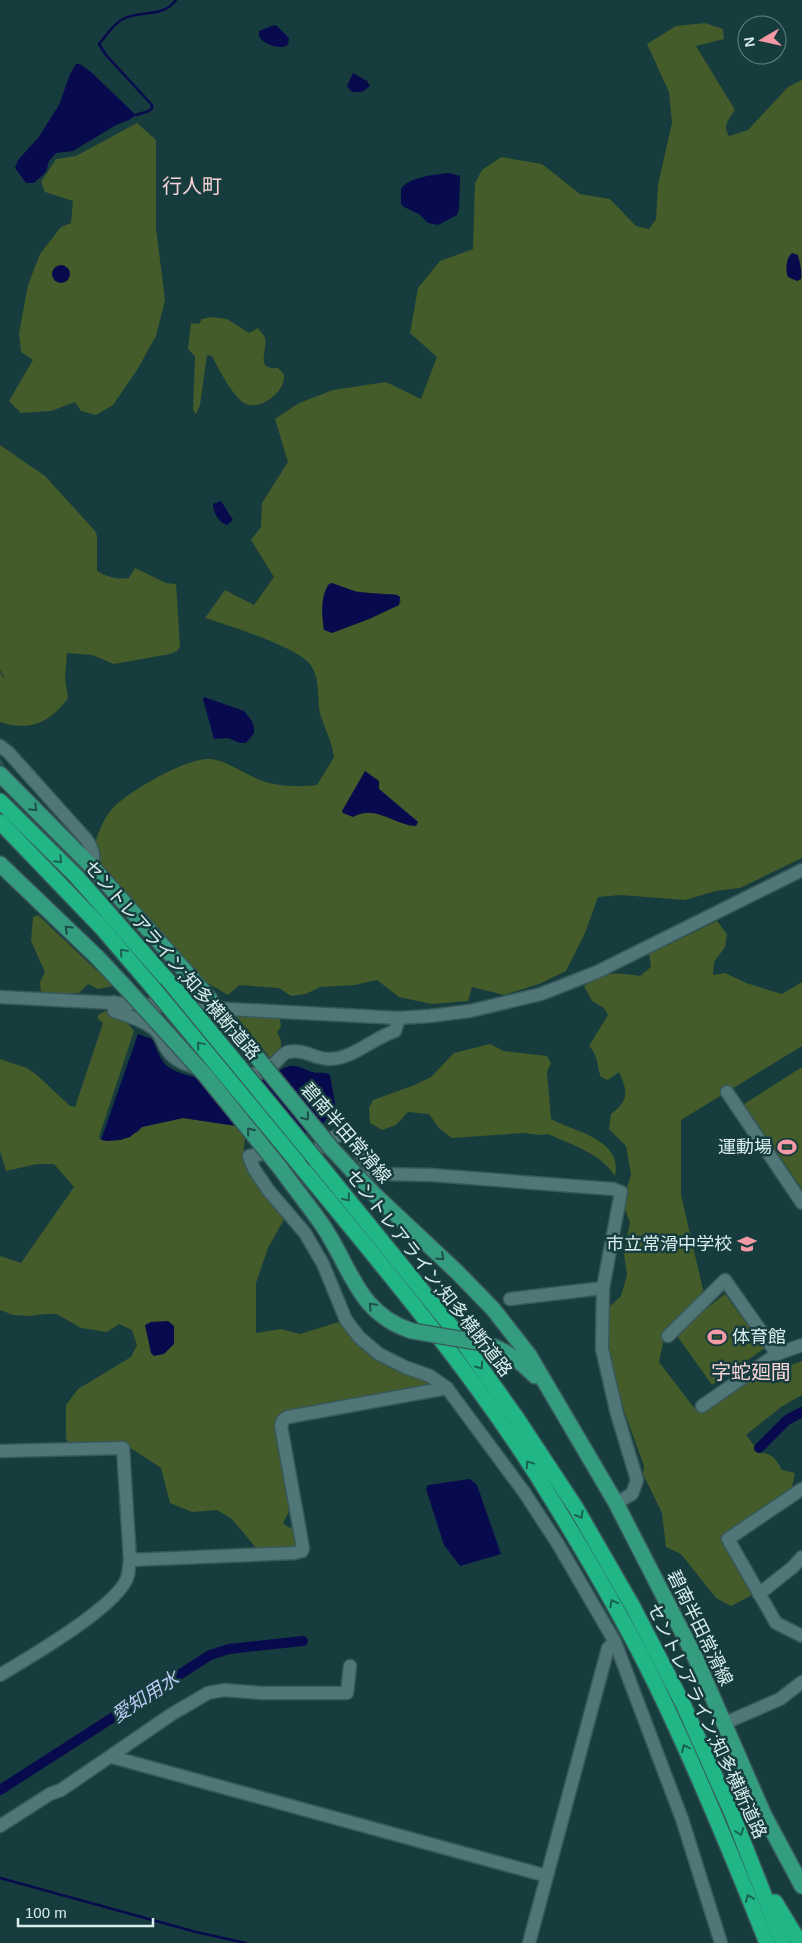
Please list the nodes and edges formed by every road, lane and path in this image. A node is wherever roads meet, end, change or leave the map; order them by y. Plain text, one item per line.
1 (3, 758) edge
2 (0, 801) edge
3 (0, 822) edge
4 (0, 864) edge
5 (93, 868) junction
6 (802, 870) edge
7 (0, 997) edge
8 (114, 1002) junction
9 (399, 1018) junction
10 (727, 1092) dead end
11 (802, 1203) edge
12 (603, 1288) junction
13 (510, 1299) dead end
14 (493, 1309) junction
15 (668, 1336) dead end
16 (483, 1342) junction
17 (802, 1345) edge
18 (777, 1354) junction
19 (447, 1388) junction
20 (552, 1394) junction
21 (702, 1406) dead end
22 (0, 1451) edge
23 (802, 1489) edge
24 (616, 1503) junction
25 (802, 1557) edge
26 (130, 1560) junction
27 (759, 1594) junction
28 (802, 1636) edge
29 (615, 1642) junction
30 (350, 1666) dead end
31 (0, 1676) edge
32 (802, 1682) edge
33 (725, 1723) junction
34 (112, 1757) junction
35 (0, 1826) edge
36 (754, 1869) junction
37 (546, 1876) junction
38 (802, 1886) edge
39 (529, 1943) edge
40 (722, 1943) edge
41 (767, 1943) edge
42 (783, 1943) edge
43 (800, 1943) edge

1 -> 5 main road, 碧南半田常滑線
1 - 5 street
2 -> 36 highway, セントレアライン;知多横断道路, bridge
41 -> 3 highway, セントレアライン;知多横断道路, bridge
16 -> 4 main road, 碧南半田常滑線, bridge
5 -> 14 main road, 碧南半田常滑線, bridge
6 - 9 street
7 - 8 street
8 - 9 street
8 - 9 street
10 - 11 street
12 - 13 street
12 - 19 street
12 - 24 street
14 - 16 main road
14 - 20 main road, 碧南半田常滑線
15 - 18 street
16 - 20 main road, 碧南半田常滑線
17 - 18 street
18 - 21 street
19 - 26 street
19 - 29 street
20 - 24 main road, 碧南半田常滑線
22 - 26 street
23 - 27 street
24 - 33 main road, 碧南半田常滑線
25 - 27 street
26 - 31 street
27 - 28 street
29 - 37 street
29 - 40 street
30 - 34 street
32 - 33 street
33 - 38 main road, 碧南半田常滑線
34 - 35 street
34 - 37 street
36 - 42 highway, セントレアライン;知多横断道路
36 - 43 highway
37 - 39 street

